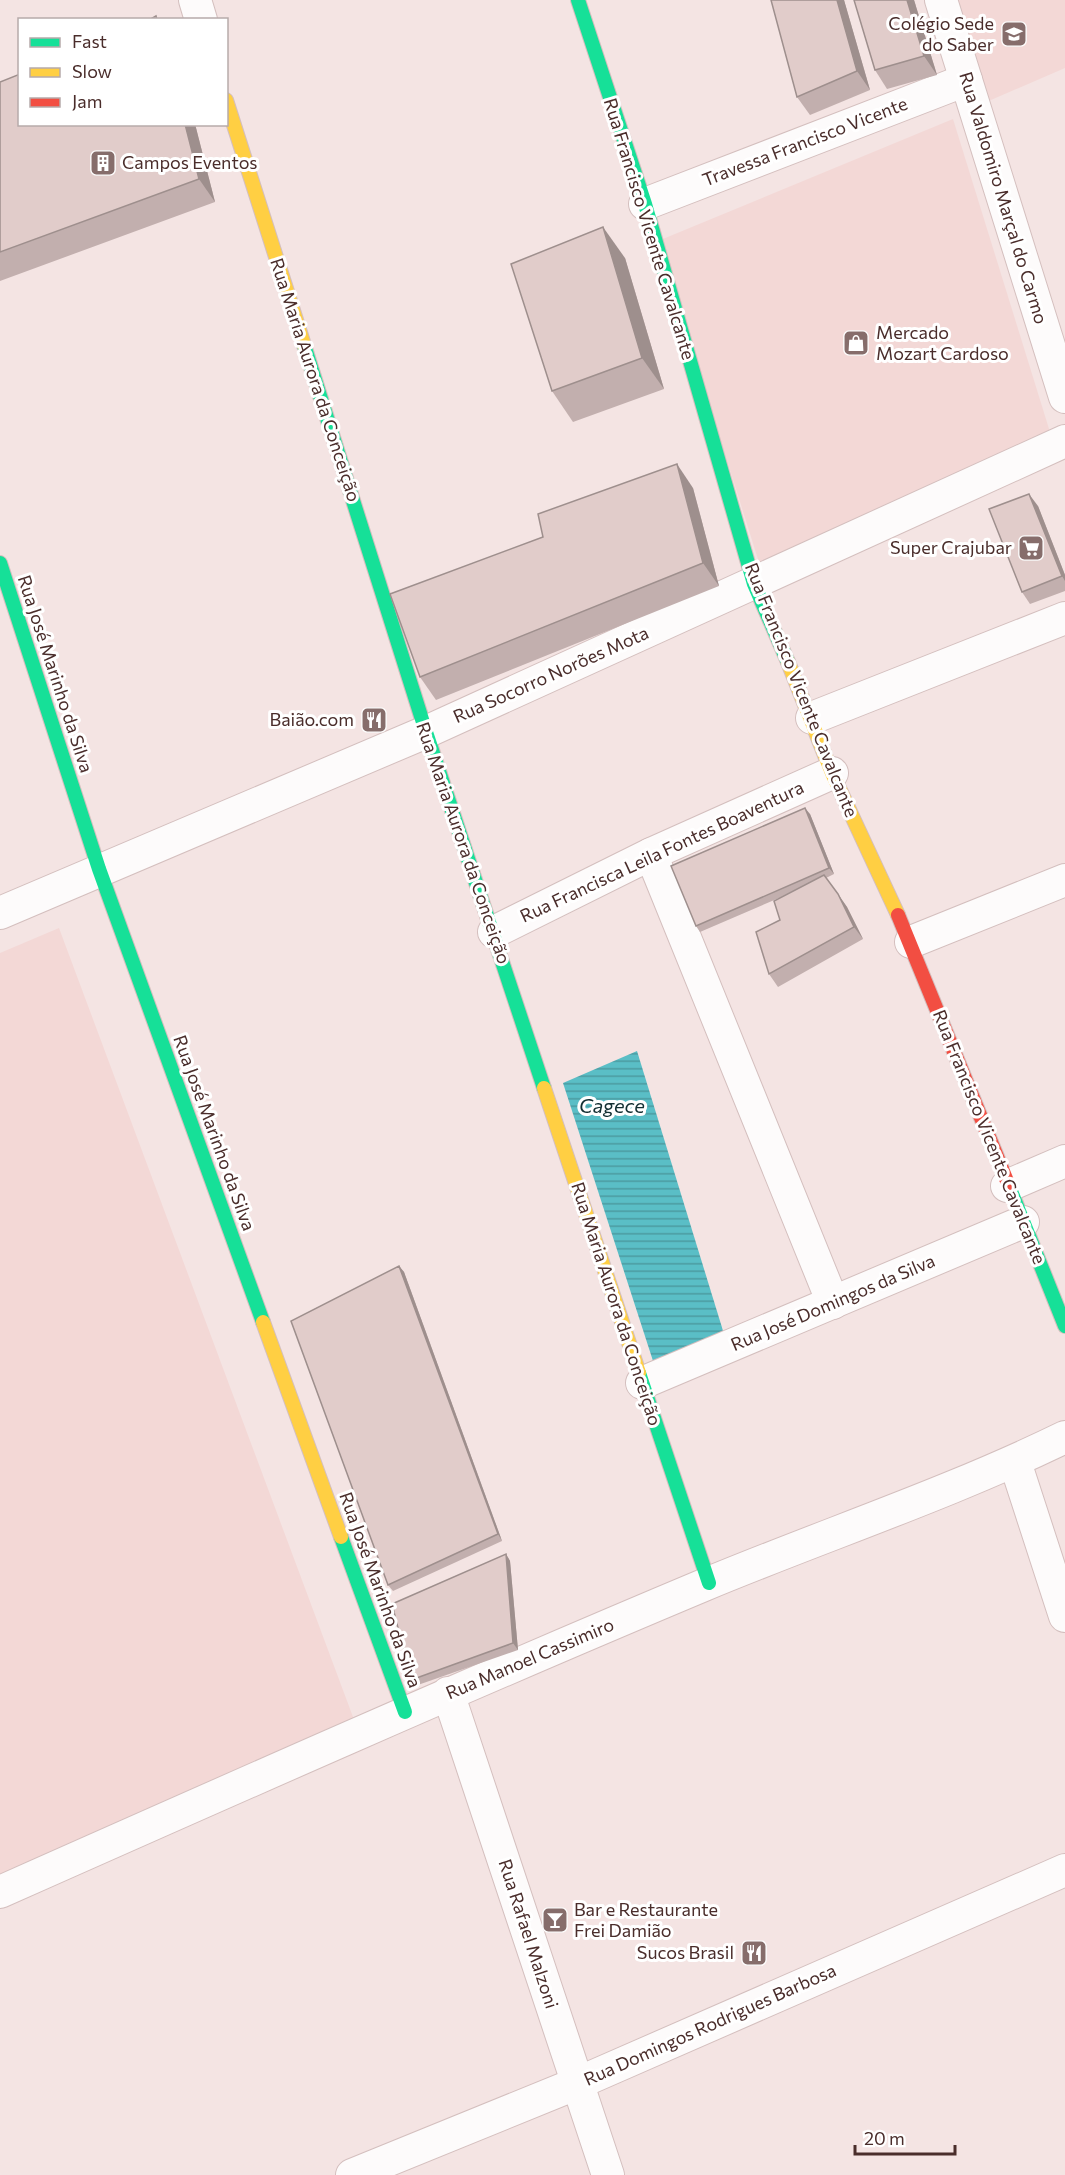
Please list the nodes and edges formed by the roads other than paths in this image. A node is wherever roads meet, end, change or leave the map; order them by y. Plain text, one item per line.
1 (195, 0) edge
2 (578, 0) edge
3 (941, 0) edge
4 (200, 18) edge
5 (966, 80) junction
6 (228, 106) edge
7 (645, 204) junction
8 (1065, 397) edge
9 (1065, 441) edge
10 (0, 563) edge
11 (754, 584) junction
12 (1065, 618) edge
13 (812, 718) junction
14 (426, 732) junction
15 (832, 773) junction
16 (651, 854) junction
17 (99, 869) junction
18 (1065, 880) edge
19 (0, 913) edge
20 (494, 932) junction
21 (910, 942) junction
22 (1065, 1161) edge
23 (1007, 1186) junction
24 (1023, 1221) junction
25 (833, 1303) junction
26 (1065, 1326) edge
27 (642, 1383) junction
28 (1065, 1437) edge
29 (1015, 1462) junction
30 (709, 1583) junction
31 (1065, 1616) edge
32 (448, 1693) junction
33 (405, 1712) junction
34 (1065, 1870) edge
35 (0, 1892) edge
36 (578, 2083) junction
37 (352, 2175) edge
38 (608, 2175) edge

1 - 4 street
2 - 7 street, Rua Francisco Vicente Cavalcante
3 - 5 street, Rua Valdomiro Marçal do Carmo
5 - 7 street, Travessa Francisco Vicente
5 - 8 street, Rua Valdomiro Marçal do Carmo
6 - 14 street, Rua Maria Aurora da Conceição
7 - 11 street, Rua Francisco Vicente Cavalcante
9 - 11 street, Rua Socorro Norões Mota
10 - 17 street, Rua José Marinho da Silva
11 - 13 street, Rua Francisco Vicente Cavalcante
11 - 14 street, Rua Socorro Norões Mota
12 - 13 street
13 - 15 street, Rua Francisco Vicente Cavalcante
14 - 17 street, Rua Socorro Norões Mota
14 - 20 street, Rua Maria Aurora da Conceição
15 - 16 street, Rua Francisca Leila Fontes Boaventura
15 - 21 street, Rua Francisco Vicente Cavalcante
16 - 20 street, Rua Francisca Leila Fontes Boaventura
16 - 25 street
17 - 19 street, Rua Socorro Norões Mota
17 - 33 street, Rua José Marinho da Silva
18 - 21 street
20 - 27 street, Rua Maria Aurora da Conceição
21 - 23 street, Rua Francisco Vicente Cavalcante
22 - 23 street
23 - 24 street, Rua Francisco Vicente Cavalcante
24 - 25 street, Rua José Domingos da Silva
24 - 26 street, Rua Francisco Vicente Cavalcante
25 - 27 street, Rua José Domingos da Silva
27 - 30 street, Rua Maria Aurora da Conceição
28 - 29 street, Rua Manoel Cassimiro
29 - 30 street, Rua Manoel Cassimiro
29 - 31 street
30 - 32 street, Rua Manoel Cassimiro
32 - 33 street, Rua Manoel Cassimiro
32 - 36 street, Rua Rafael Malzoni
33 - 35 street, Rua Manoel Cassimiro
34 - 36 street, Rua Domingos Rodrigues Barbosa
36 - 37 street, Rua Domingos Rodrigues Barbosa
36 - 38 street, Rua Rafael Malzoni

